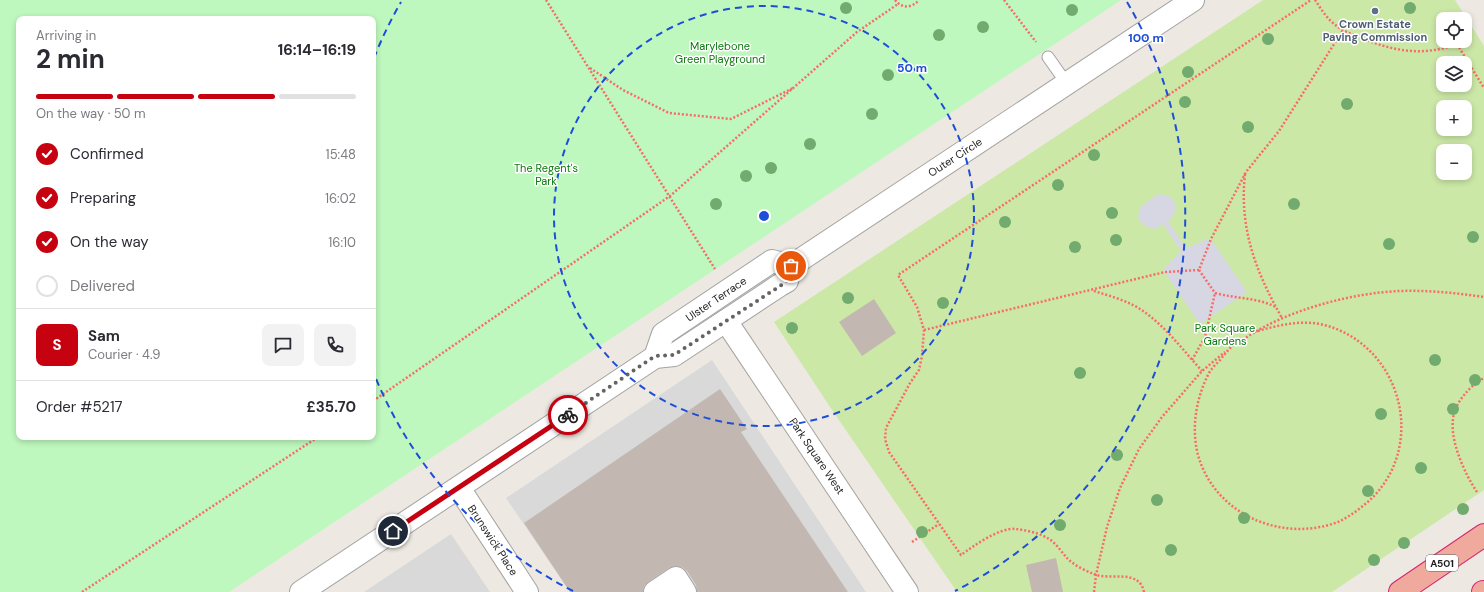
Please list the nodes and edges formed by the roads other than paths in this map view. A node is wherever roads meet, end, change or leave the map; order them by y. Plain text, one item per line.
1 (1193, 0) edge
2 (1048, 57) road end
3 (1067, 84) junction
4 (791, 266) junction
5 (726, 321) junction
6 (655, 356) junction
7 (459, 488) junction
8 (1484, 535) edge
9 (301, 592) edge
10 (527, 592) edge
11 (655, 592) edge
12 (685, 592) edge
13 (907, 592) edge
14 (1400, 592) edge

1 - 3 street, Outer Circle
2 - 3 lane
3 - 4 street, Outer Circle
4 - 5 street
4 - 6 street, Ulster Terrace
5 - 6 street
5 - 13 street, Park Square West
6 - 7 street
7 - 9 street
7 - 10 street, Brunswick Place
8 - 14 highway, A501
11 - 12 street

